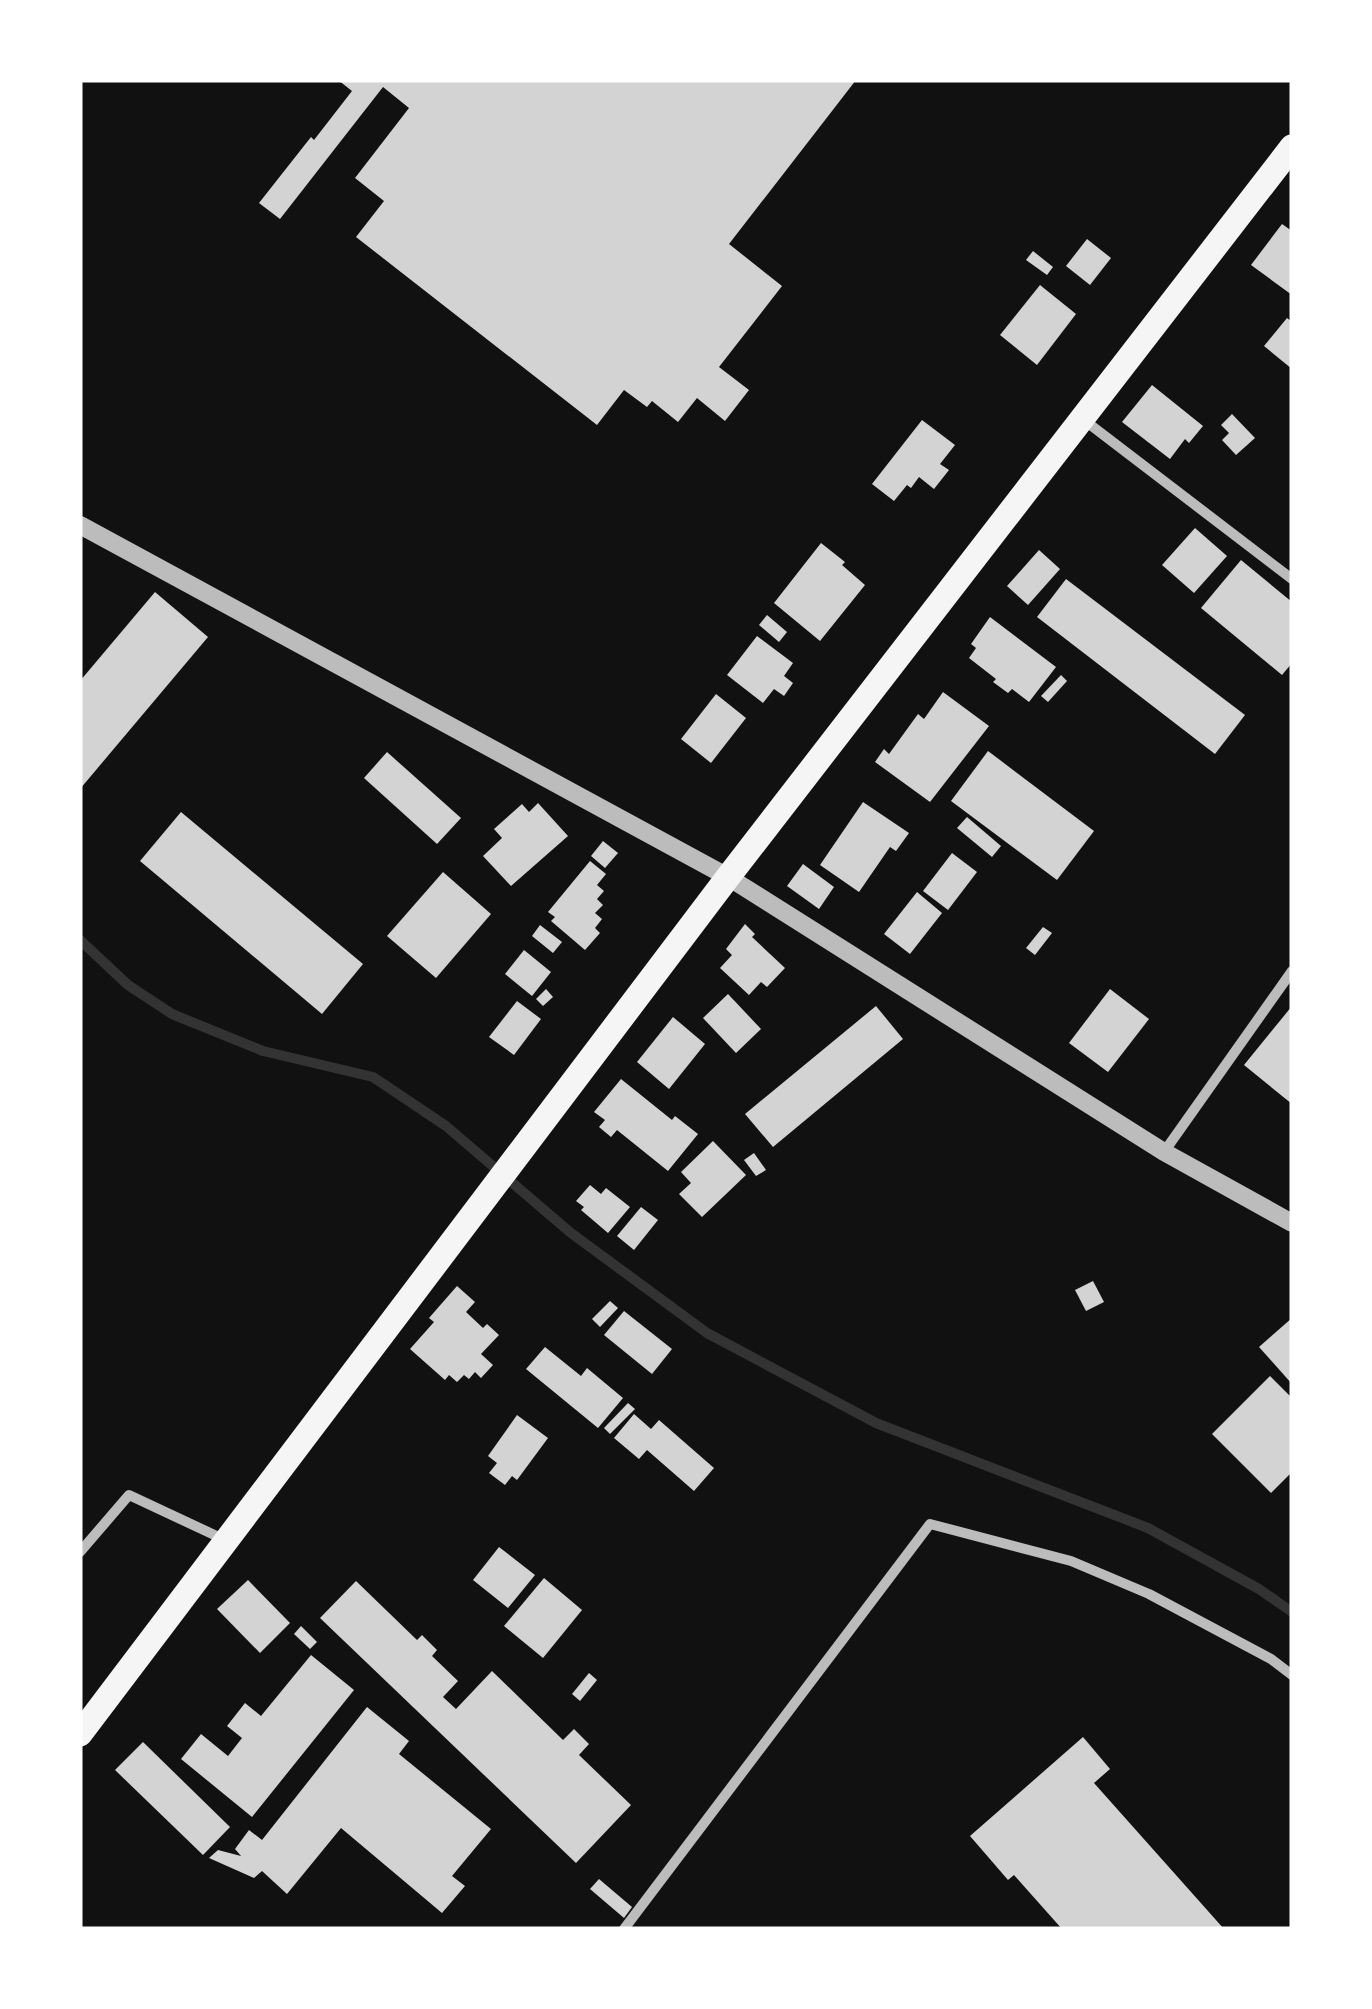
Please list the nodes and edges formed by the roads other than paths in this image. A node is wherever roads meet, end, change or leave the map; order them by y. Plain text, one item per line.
1 (1292, 148) edge
2 (1084, 420) junction
3 (80, 524) edge
4 (1292, 579) edge
5 (728, 877) junction
6 (1292, 971) edge
7 (1164, 1152) junction
8 (1292, 1223) edge
9 (227, 1541) junction
10 (80, 1552) edge
11 (1292, 1675) edge
12 (80, 1734) edge
13 (624, 1929) edge

1 - 2 main road
2 - 4 street
2 - 5 main road
3 - 5 street
5 - 7 street
5 - 9 main road
6 - 7 street
7 - 8 street
9 - 10 street
9 - 12 main road
11 - 13 street

